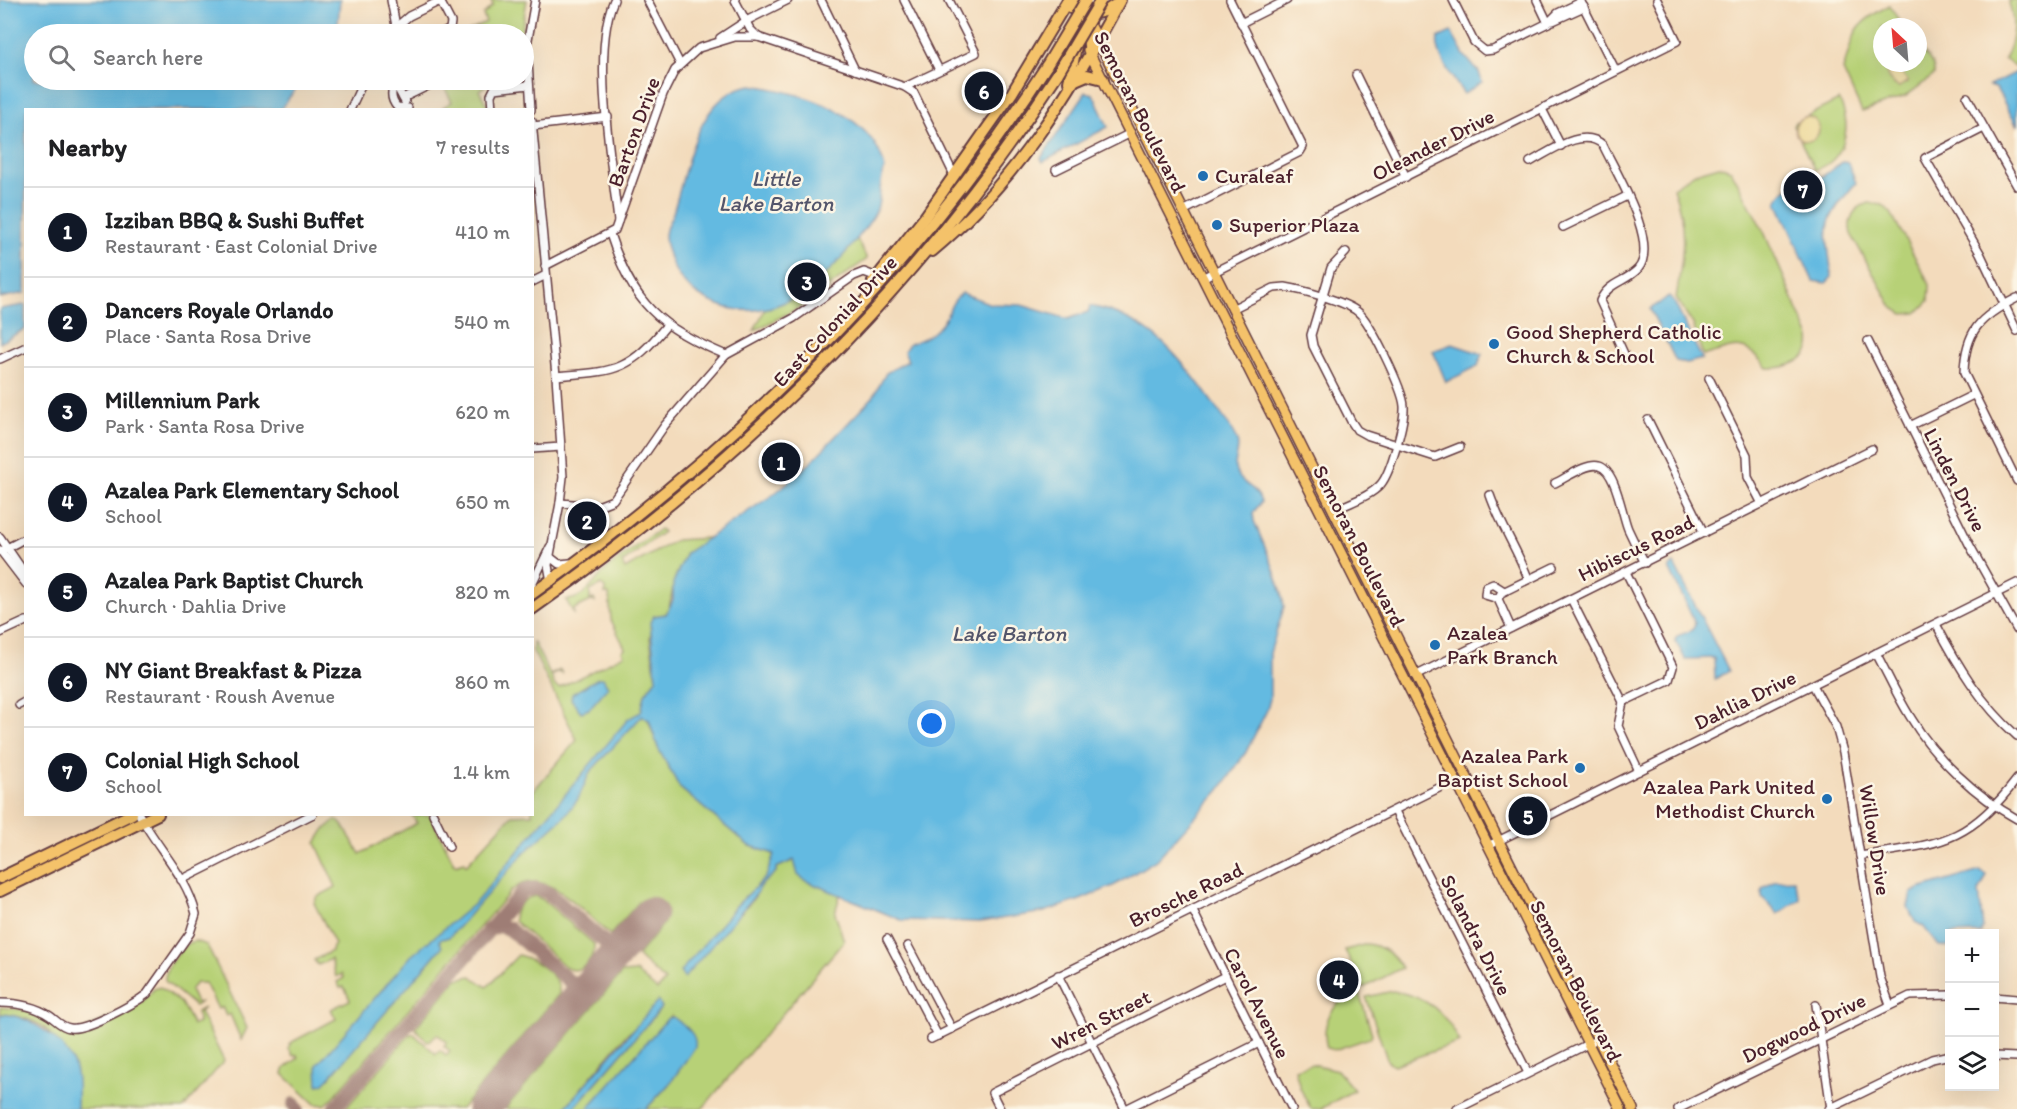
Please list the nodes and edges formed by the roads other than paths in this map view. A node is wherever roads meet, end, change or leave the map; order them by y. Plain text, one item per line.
1 (391, 0) edge
2 (441, 0) edge
3 (535, 0) edge
4 (614, 0) edge
5 (647, 0) edge
6 (735, 0) edge
7 (788, 0) edge
8 (821, 0) edge
9 (904, 0) edge
10 (949, 0) edge
11 (1086, 0) edge
12 (1101, 0) edge
13 (1120, 0) edge
14 (1230, 0) edge
15 (1287, 0) edge
16 (1453, 0) edge
17 (1537, 0) edge
18 (1657, 0) edge
19 (1582, 3) edge
20 (1073, 4) edge
21 (746, 21) junction
22 (1241, 23) junction
23 (1548, 23) junction
24 (396, 24) edge
25 (399, 24) edge
26 (451, 24) edge
27 (531, 24) edge
28 (1083, 33) junction
29 (758, 37) junction
30 (1046, 40) junction
31 (1098, 40) junction
32 (715, 41) junction
33 (1090, 54) junction
34 (1034, 59) junction
35 (680, 64) junction
36 (855, 70) junction
37 (939, 70) junction
38 (1616, 71) junction
39 (1356, 75) dead end
40 (1103, 79) junction
41 (1071, 80) junction
42 (905, 87) junction
43 (359, 90) edge
44 (392, 90) edge
45 (399, 90) edge
46 (419, 90) edge
47 (494, 90) edge
48 (529, 90) edge
49 (1967, 97) dead end
50 (403, 98) junction
51 (351, 108) edge
52 (401, 108) edge
53 (408, 108) edge
54 (492, 108) edge
55 (531, 108) edge
56 (1542, 109) junction
57 (608, 117) junction
58 (534, 126) edge
59 (1984, 128) junction
60 (1131, 133) junction
61 (1561, 146) junction
62 (534, 147) edge
63 (1530, 162) dead end
64 (535, 168) edge
65 (1056, 170) dead end
66 (954, 175) junction
67 (1406, 177) junction
68 (2017, 186) edge
69 (1627, 196) junction
70 (1183, 211) junction
71 (618, 224) junction
72 (1563, 227) dead end
73 (610, 234) junction
74 (1346, 252) dead end
75 (545, 266) junction
76 (913, 266) junction
77 (1214, 272) junction
78 (546, 275) junction
79 (878, 277) junction
80 (1204, 277) junction
81 (534, 281) edge
82 (1321, 298) junction
83 (2017, 298) edge
84 (2004, 304) junction
85 (1232, 309) junction
86 (666, 326) junction
87 (2017, 331) edge
88 (1868, 341) dead end
89 (24, 348) edge
90 (819, 350) junction
91 (726, 355) junction
92 (1625, 356) dead end
93 (0, 359) edge
94 (556, 376) junction
95 (1709, 378) dead end
96 (780, 390) junction
97 (1973, 395) junction
98 (1648, 420) dead end
99 (1910, 426) junction
100 (1396, 445) junction
101 (721, 446) junction
102 (561, 447) junction
103 (1460, 447) dead end
104 (534, 450) edge
105 (1872, 450) dead end
106 (729, 456) junction
107 (710, 472) junction
108 (2017, 481) edge
109 (1555, 483) dead end
110 (1490, 495) dead end
111 (1316, 502) junction
112 (561, 503) junction
113 (1762, 504) junction
114 (1333, 511) junction
115 (1323, 516) junction
116 (1340, 525) junction
117 (1704, 533) junction
118 (0, 537) edge
119 (24, 539) edge
120 (551, 544) junction
121 (2, 550) edge
122 (550, 557) junction
123 (581, 560) junction
124 (1645, 563) junction
125 (1554, 567) dead end
126 (1626, 572) junction
127 (24, 573) edge
128 (1528, 578) junction
129 (24, 581) edge
130 (2017, 583) edge
131 (542, 584) edge
132 (1504, 591) junction
133 (1996, 593) junction
134 (554, 594) junction
135 (1498, 598) junction
136 (1571, 599) junction
137 (534, 608) edge
138 (24, 622) edge
139 (1936, 624) junction
140 (1512, 628) junction
141 (2017, 630) edge
142 (0, 633) edge
143 (1876, 653) junction
144 (1394, 658) junction
145 (1415, 675) junction
146 (1407, 684) junction
147 (1813, 685) junction
148 (1427, 699) junction
149 (1623, 702) junction
150 (2017, 736) edge
151 (1639, 771) junction
152 (2017, 779) edge
153 (1455, 780) junction
154 (1995, 807) junction
155 (1395, 811) junction
156 (129, 816) edge
157 (309, 816) edge
158 (434, 816) edge
159 (141, 818) edge
160 (2017, 819) edge
161 (1498, 841) junction
162 (1488, 846) junction
163 (449, 847) dead end
164 (1860, 856) junction
165 (39, 860) junction
166 (0, 878) edge
167 (26, 879) junction
168 (181, 880) junction
169 (0, 891) edge
170 (1192, 911) junction
171 (886, 939) dead end
172 (908, 946) dead end
173 (921, 972) junction
174 (1058, 975) junction
175 (1225, 976) junction
176 (907, 978) junction
177 (1945, 995) edge
178 (1999, 998) edge
179 (2017, 999) edge
180 (0, 1003) edge
181 (1816, 1005) dead end
182 (1890, 1005) junction
183 (951, 1029) junction
184 (1821, 1038) junction
185 (1597, 1039) junction
186 (1092, 1043) junction
187 (1259, 1043) junction
188 (1588, 1044) junction
189 (1945, 1056) edge
190 (1999, 1056) edge
191 (2017, 1057) edge
192 (1528, 1073) junction
193 (1000, 1109) edge
194 (1126, 1109) edge
195 (1292, 1109) edge
196 (1457, 1109) edge
197 (1621, 1109) edge
198 (1633, 1109) edge
199 (1678, 1109) edge
200 (1830, 1109) edge

1 - 24 street
2 - 25 street
2 - 26 street
3 - 27 street
4 - 57 street
5 - 35 street
6 - 21 street
7 - 21 street
8 - 36 street
9 - 37 street
10 - 37 street
11 - 20 highway
11 - 90 highway, East Colonial Drive, bridge
12 - 76 highway, East Colonial Drive, bridge
13 - 20 highway
13 - 31 highway
14 - 22 street
15 - 22 street
16 - 23 street
17 - 23 street
18 - 38 street, Oleander Drive
19 - 23 street
19 - 38 street
20 - 28 highway
20 - 28 main road, Semoran Boulevard
20 - 30 highway
20 - 31 main road, Semoran Boulevard
21 - 29 street
21 - 32 street
22 - 70 street
28 - 30 highway
28 - 31 highway
28 - 33 highway
28 - 41 highway
29 - 32 street, Barton Drive
29 - 36 street, Barton Drive
30 - 34 highway
31 - 33 highway
31 - 70 main road, Semoran Boulevard
32 - 35 street, Barton Drive
33 - 40 main road, Semoran Boulevard
33 - 41 highway
34 - 41 highway
34 - 66 highway
35 - 71 street, Barton Drive
36 - 42 street, Barton Drive
37 - 42 street
38 - 56 street, Oleander Drive
39 - 67 street
40 - 41 highway
40 - 60 main road, Semoran Boulevard
41 - 76 highway
42 - 66 street
43 - 51 street
44 - 52 street
45 - 50 street
46 - 50 street
47 - 54 street
48 - 55 street
49 - 59 street
50 - 53 street
56 - 61 street
56 - 67 street, Oleander Drive
57 - 58 street
57 - 71 street
59 - 68 street
59 - 84 street
60 - 65 street
60 - 80 main road, Semoran Boulevard
61 - 63 street
61 - 69 street
62 - 64 street
64 - 75 street
66 - 79 highway
67 - 77 street, Oleander Drive
69 - 72 street
69 - 92 street
70 - 77 main road, Semoran Boulevard
71 - 73 street, Barton Drive
73 - 75 street
73 - 86 street
74 - 82 street
75 - 78 street
76 - 106 highway, East Colonial Drive
77 - 80 street, Oleander Drive
77 - 85 main road, Semoran Boulevard
78 - 81 street
78 - 94 street
79 - 90 highway
79 - 91 street
80 - 111 main road, Semoran Boulevard
82 - 85 street
82 - 100 street
82 - 100 street
83 - 84 street
84 - 87 street
84 - 97 street
85 - 114 main road, Semoran Boulevard
86 - 91 street
86 - 94 street
88 - 99 street, Linden Drive
89 - 93 street
90 - 96 highway, East Colonial Drive
91 - 112 street
94 - 102 street
95 - 113 street
96 - 101 highway, East Colonial Drive
96 - 106 highway
97 - 99 street
97 - 108 street
98 - 117 street
99 - 133 street, Linden Drive
100 - 103 street
100 - 114 street
101 - 107 highway
101 - 123 highway, East Colonial Drive
102 - 104 street
102 - 112 street
105 - 113 street, Hibiscus Road
106 - 107 highway, East Colonial Drive
107 - 134 highway, East Colonial Drive
109 - 124 street
110 - 128 street
111 - 114 main road
111 - 115 main road, Semoran Boulevard
112 - 120 street
113 - 117 street, Hibiscus Road
114 - 116 main road, Semoran Boulevard
115 - 116 main road
115 - 144 main road, Semoran Boulevard
116 - 145 main road, Semoran Boulevard
117 - 124 street, Hibiscus Road
118 - 121 street
119 - 121 street
120 - 122 street
120 - 131 street
121 - 127 street
121 - 129 street
122 - 123 street
122 - 131 street
123 - 131 highway, East Colonial Drive
124 - 126 street, Hibiscus Road
125 - 128 street
126 - 136 street, Hibiscus Road
126 - 149 street
128 - 132 street
130 - 133 street, Dahlia Drive
131 - 134 street
132 - 135 street
132 - 135 street
133 - 139 street, Dahlia Drive
133 - 141 street, Linden Drive
134 - 137 highway, East Colonial Drive
135 - 140 street
136 - 140 street, Hibiscus Road
136 - 149 street
138 - 142 street
139 - 143 street, Dahlia Drive
139 - 150 street
140 - 145 street, Hibiscus Road
143 - 147 street, Dahlia Drive
143 - 154 street
144 - 145 main road
144 - 146 main road, Semoran Boulevard
145 - 148 main road, Semoran Boulevard
146 - 148 main road
146 - 153 main road, Semoran Boulevard
147 - 151 street, Dahlia Drive
147 - 164 street, Willow Drive
148 - 161 main road, Semoran Boulevard
149 - 151 street
151 - 161 street, Dahlia Drive
152 - 154 street
153 - 155 street, Brosche Road
153 - 162 main road, Semoran Boulevard
154 - 160 street
154 - 164 street
155 - 170 street, Brosche Road
155 - 192 street, Solandra Drive
156 - 165 highway
157 - 168 street
158 - 163 street
159 - 167 highway
159 - 168 street
161 - 162 street, Dahlia Drive
161 - 185 main road, Semoran Boulevard
162 - 188 main road, Semoran Boulevard
164 - 182 street, Willow Drive
165 - 166 highway
165 - 167 highway
167 - 169 highway
168 - 180 street
170 - 174 street, Brosche Road
170 - 175 street, Carol Avenue
171 - 176 street
172 - 173 street
173 - 176 street
173 - 183 street
174 - 183 street, Brosche Road
174 - 186 street
175 - 186 street, Wren Street
175 - 187 street, Carol Avenue
176 - 183 street, Brosche Road
177 - 182 street, Dogwood Drive
178 - 179 street
181 - 184 street
182 - 184 street, Dogwood Drive
184 - 199 street, Dogwood Drive
184 - 200 street
185 - 188 street
185 - 198 main road, Semoran Boulevard
186 - 193 street, Wren Street
186 - 194 street
187 - 194 street
187 - 195 street, Carol Avenue
188 - 192 street
188 - 197 main road, Semoran Boulevard
189 - 200 street
190 - 191 street
192 - 196 street

